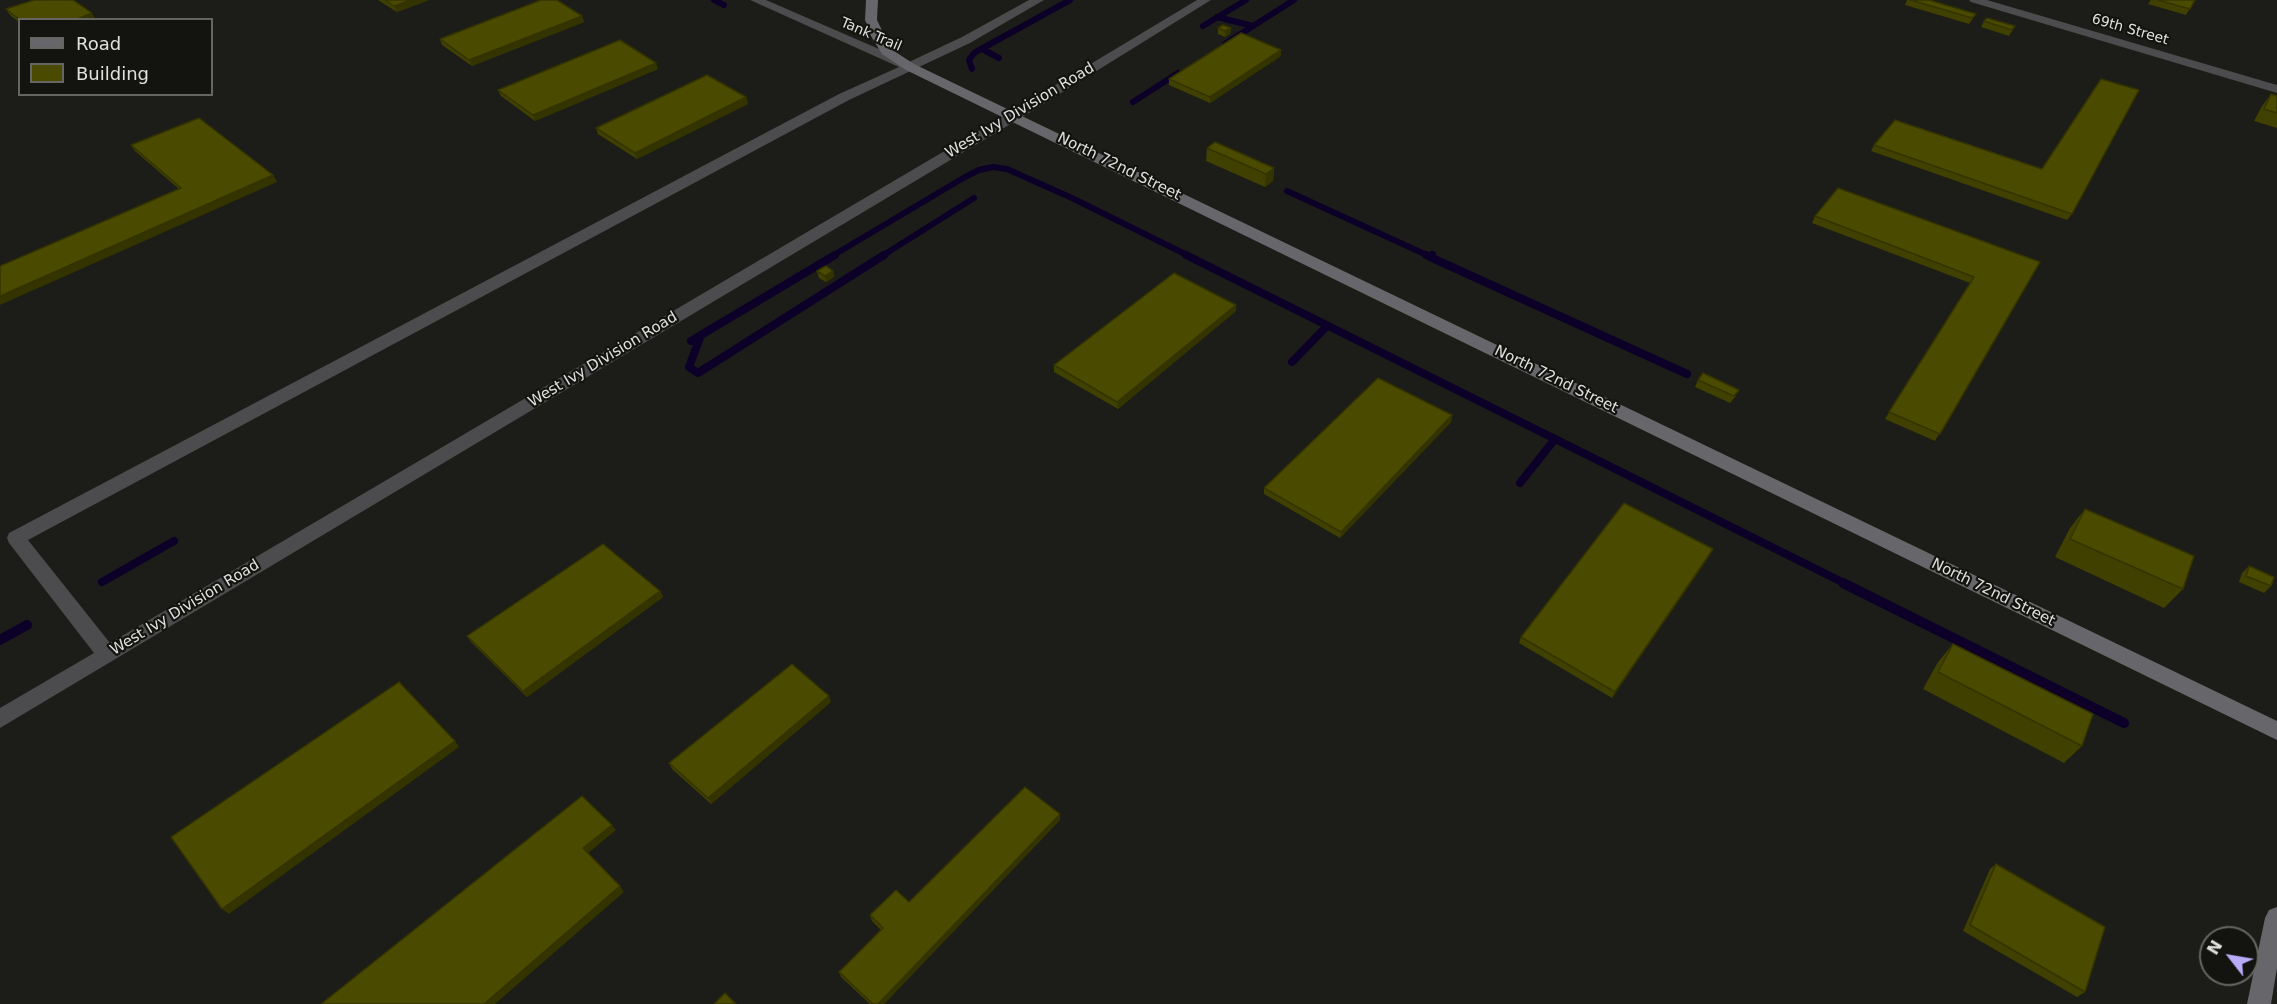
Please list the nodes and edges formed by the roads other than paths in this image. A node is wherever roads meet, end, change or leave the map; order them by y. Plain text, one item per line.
1 (756, 0) edge
2 (872, 0) edge
3 (1038, 0) edge
4 (1205, 0) edge
5 (1975, 0) edge
6 (910, 68) junction
7 (2277, 89) edge
8 (1014, 116) junction
9 (107, 654) junction
10 (0, 719) edge
11 (2277, 731) edge
12 (2277, 918) edge
13 (2259, 1004) edge

1 - 6 street, Tank Trail
2 - 6 street, North 72nd Street
3 - 6 street
4 - 8 street, West Ivy Division Road
5 - 7 street, 69th Street
6 - 8 street, North 72nd Street
6 - 9 street
8 - 9 street, West Ivy Division Road
8 - 11 street, North 72nd Street
9 - 10 street, West Ivy Division Road
12 - 13 street

